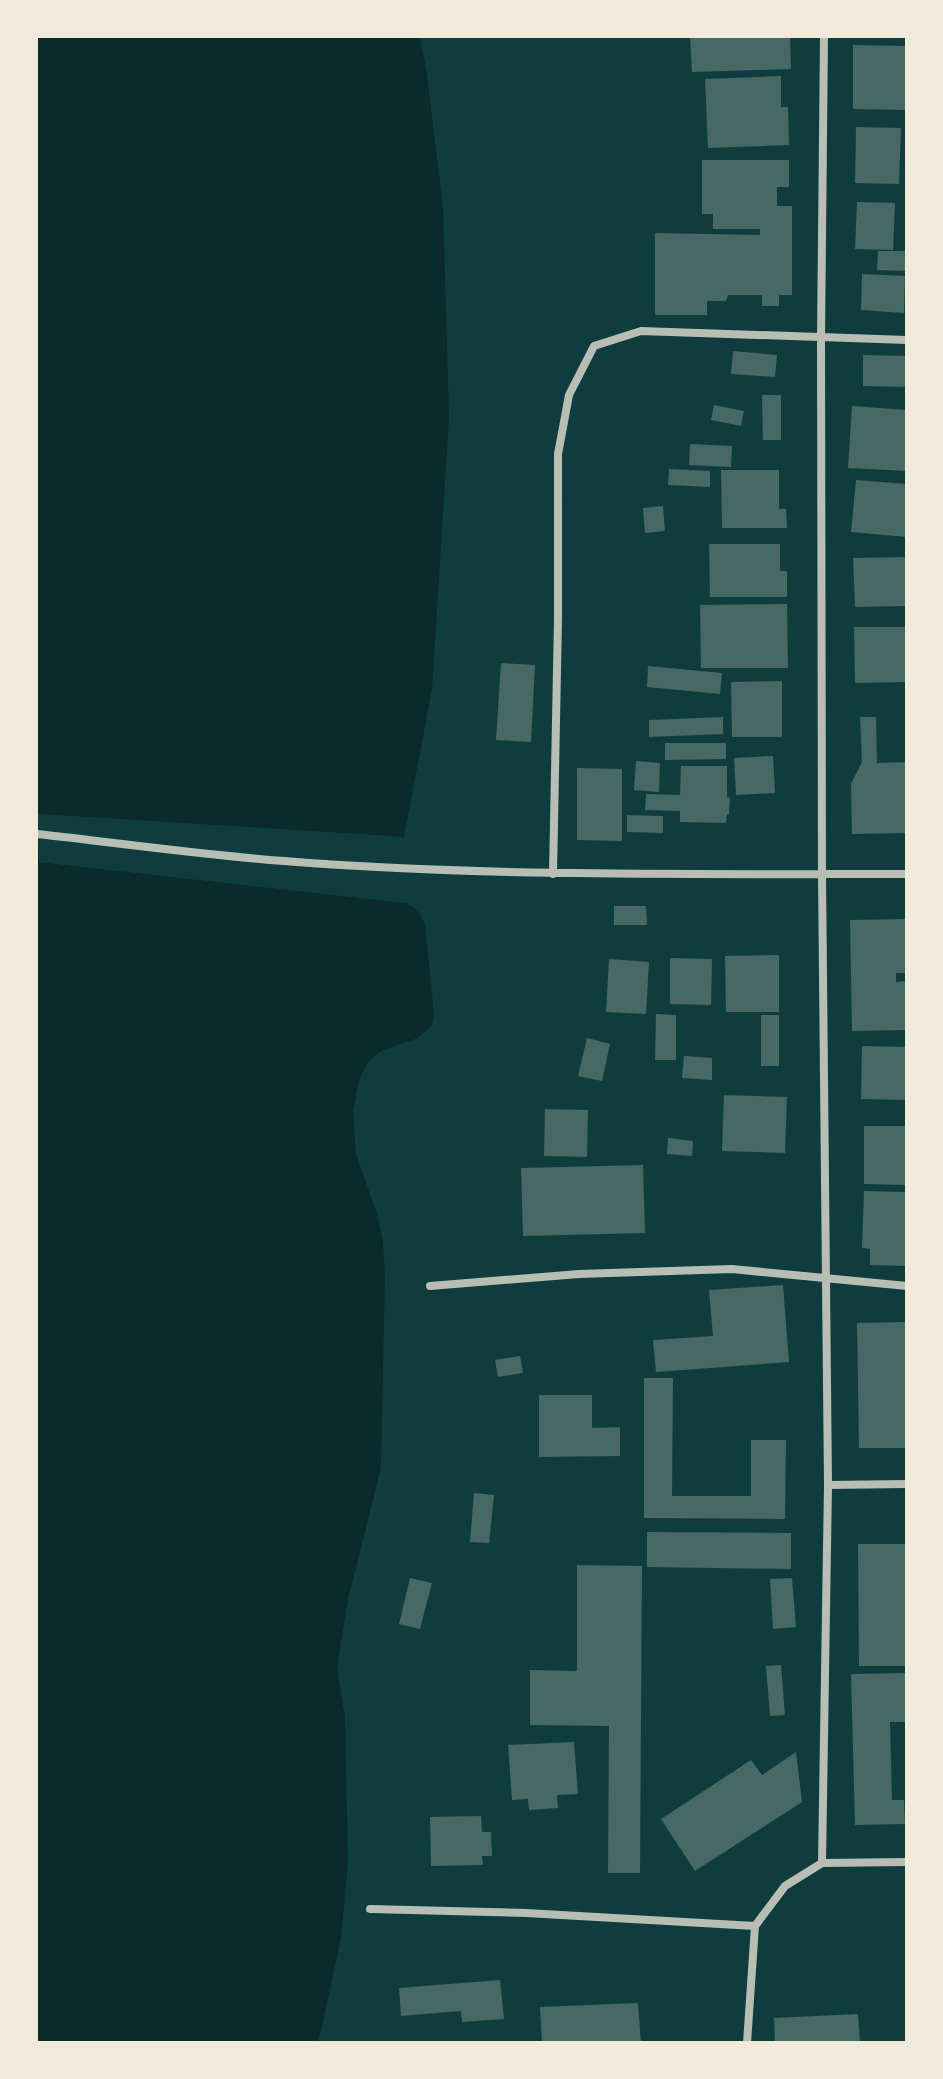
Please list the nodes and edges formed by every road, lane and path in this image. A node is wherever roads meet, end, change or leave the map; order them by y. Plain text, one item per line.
1 (824, 36) edge
2 (821, 338) junction
3 (907, 340) edge
4 (37, 834) edge
5 (553, 874) junction
6 (822, 874) junction
7 (907, 874) edge
8 (827, 1279) junction
9 (430, 1286) dead end
10 (907, 1286) edge
11 (907, 1484) edge
12 (828, 1485) junction
13 (907, 1862) edge
14 (822, 1863) junction
15 (370, 1909) dead end
16 (755, 1926) junction
17 (747, 2043) edge

1 - 2 street
2 - 3 street
2 - 5 street
2 - 6 street
4 - 5 street
5 - 6 street
6 - 7 street
6 - 8 street
8 - 9 street
8 - 10 street
8 - 12 street
11 - 12 street
12 - 14 street
13 - 14 street
14 - 16 street
15 - 16 street
16 - 17 street

